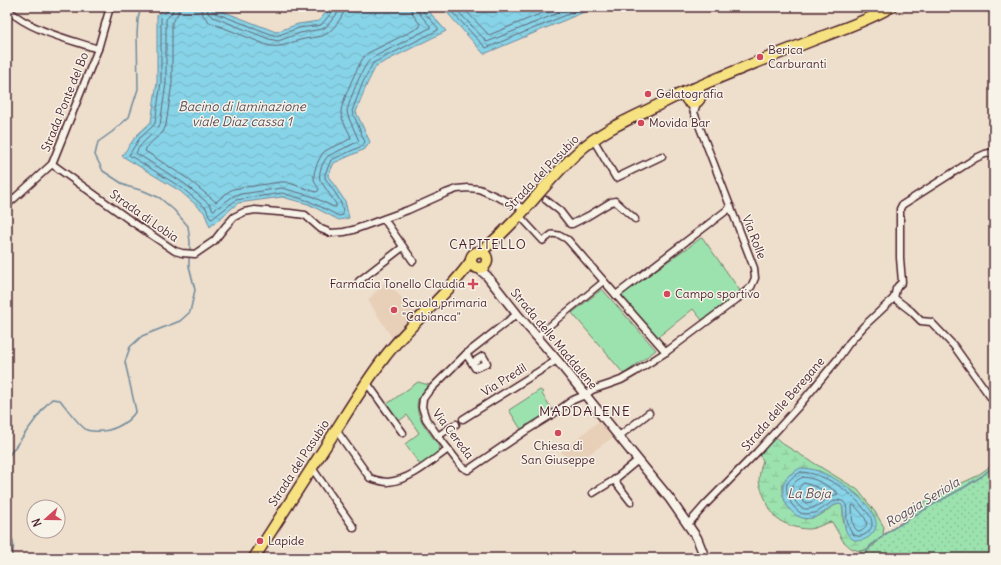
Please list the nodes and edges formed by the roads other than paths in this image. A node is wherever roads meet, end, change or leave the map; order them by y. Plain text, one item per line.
1 (110, 7) edge
2 (891, 7) edge
3 (7, 9) edge
4 (98, 49) junction
5 (692, 96) junction
6 (593, 139) junction
7 (994, 152) edge
8 (662, 156) dead end
9 (52, 164) junction
10 (543, 196) junction
11 (7, 205) edge
12 (731, 207) junction
13 (522, 212) junction
14 (384, 219) junction
15 (635, 219) dead end
16 (509, 226) junction
17 (568, 240) joint
18 (402, 247) junction
19 (413, 261) dead end
20 (480, 264) junction
21 (359, 281) dead end
22 (604, 282) junction
23 (616, 295) junction
24 (894, 298) junction
25 (517, 314) junction
26 (536, 337) junction
27 (666, 352) junction
28 (466, 354) junction
29 (557, 360) junction
30 (472, 363) dead end
31 (367, 383) junction
32 (585, 395) junction
33 (994, 402) edge
34 (649, 413) dead end
35 (463, 418) dead end
36 (456, 424) dead end
37 (336, 430) junction
38 (403, 433) dead end
39 (438, 436) junction
40 (619, 436) junction
41 (448, 449) junction
42 (638, 460) junction
43 (312, 468) junction
44 (614, 480) junction
45 (593, 493) dead end
46 (631, 502) dead end
47 (687, 523) junction
48 (354, 528) dead end
49 (254, 558) edge
50 (705, 558) edge

1 - 4 street, Strada Ponte del Bo
2 - 5 main road
3 - 4 street, Strada Ponte del Bo
4 - 9 street, Strada Ponte del Bo
5 - 6 main road, Strada del Pasubio
5 - 12 street, Via Rolle
6 - 8 street
6 - 10 main road, Strada del Pasubio
7 - 24 street, Strada delle Beregane
9 - 11 street
9 - 14 street, Strada di Lobia
10 - 13 main road, Strada del Pasubio
10 - 15 street
12 - 23 street, Via Rolle
12 - 27 street, Via Rolle
13 - 14 street, Strada di Lobia
13 - 16 main road, Strada del Pasubio
13 - 17 street
14 - 18 street
16 - 20 main road
16 - 20 main road, Strada del Pasubio
17 - 22 street
18 - 19 street
18 - 21 street
20 - 25 street, Strada delle Maddalene
20 - 31 main road, Strada del Pasubio
22 - 23 street
22 - 26 street
23 - 27 street
24 - 33 street
24 - 47 street, Strada delle Beregane
25 - 26 street, Strada delle Maddalene
25 - 28 street, Via Cereda
26 - 29 street, Strada delle Maddalene
27 - 32 street, Via Rolle
28 - 30 street
28 - 39 street, Via Cereda
29 - 32 street, Strada delle Maddalene
29 - 35 street, Via Predil
31 - 37 main road, Strada del Pasubio
31 - 38 street
32 - 40 street, Strada delle Maddalene
32 - 41 street, Via Cereda
34 - 40 street
36 - 39 street
37 - 41 street
37 - 43 main road, Strada del Pasubio
39 - 41 street, Via Cereda
40 - 42 street, Strada delle Maddalene
42 - 44 street
42 - 47 street, Strada delle Maddalene
43 - 48 street
43 - 49 main road, Strada del Pasubio
44 - 45 street
44 - 46 street
47 - 50 street, Strada delle Maddalene

